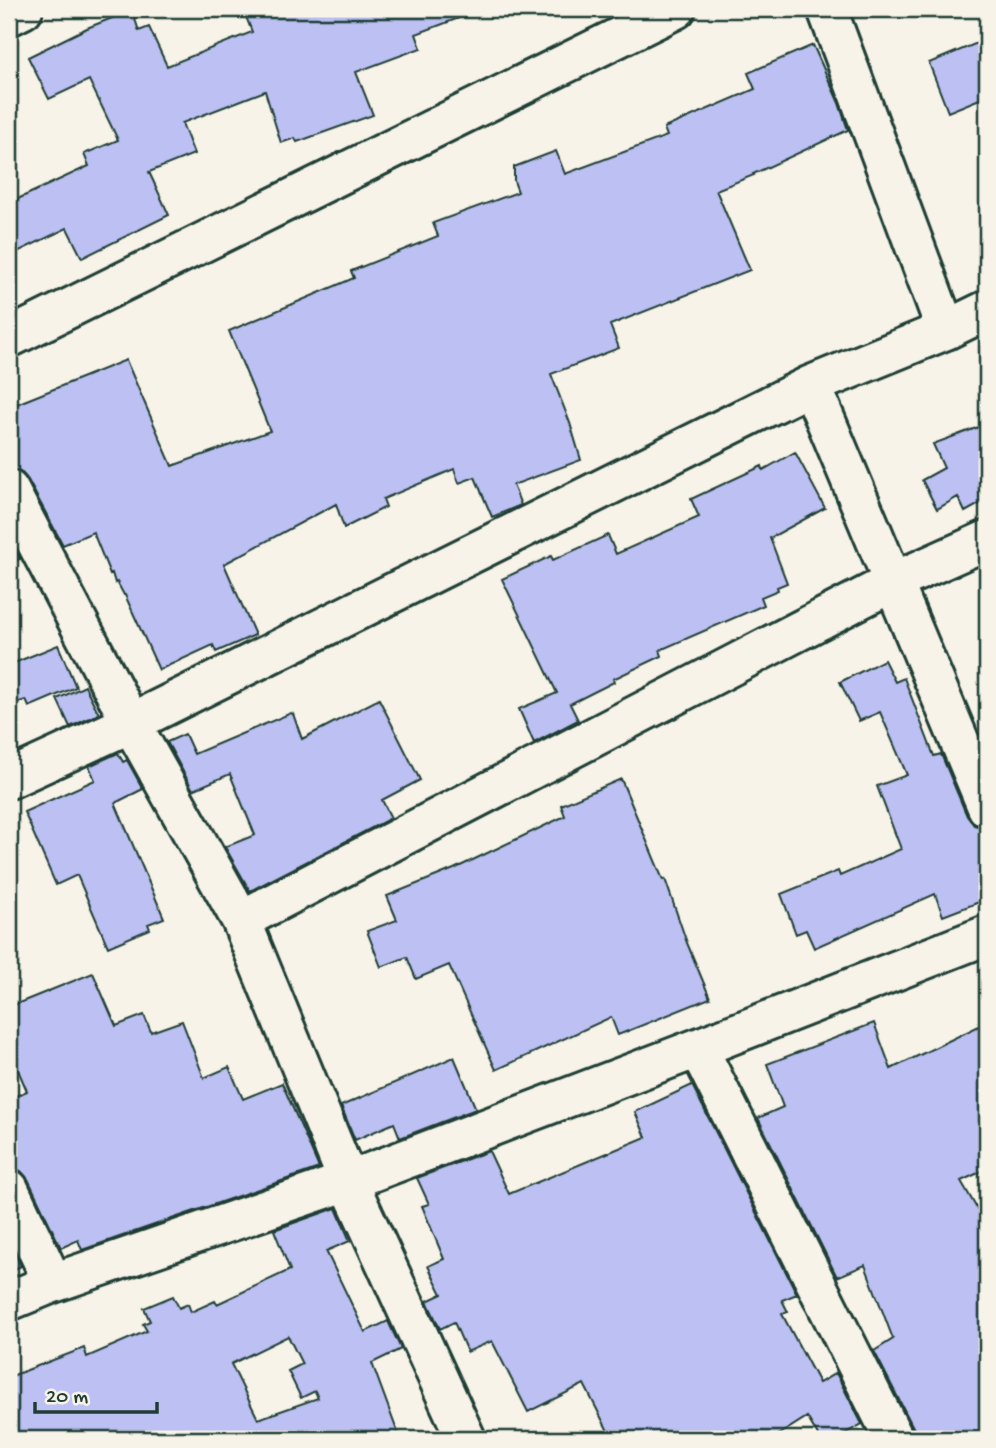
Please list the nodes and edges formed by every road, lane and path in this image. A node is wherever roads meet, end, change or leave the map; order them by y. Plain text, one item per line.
1 (23, 9) edge
2 (676, 9) edge
3 (827, 9) edge
4 (9, 16) edge
5 (987, 310) edge
6 (946, 330) junction
7 (9, 338) edge
8 (811, 385) junction
9 (9, 490) edge
10 (987, 540) edge
11 (892, 582) junction
12 (131, 723) junction
13 (9, 779) edge
14 (987, 807) edge
15 (241, 920) junction
16 (987, 935) edge
17 (698, 1048) junction
18 (348, 1181) junction
19 (9, 1189) edge
20 (53, 1283) junction
21 (9, 1301) edge
22 (466, 1439) edge
23 (894, 1439) edge

1 - 4 street
2 - 7 street
3 - 6 street
5 - 6 street
6 - 8 street
8 - 11 street
8 - 12 street
9 - 12 street
10 - 11 street
11 - 14 street
11 - 15 street
12 - 13 street
12 - 15 street
15 - 18 street
16 - 17 street
17 - 18 street
17 - 23 street
18 - 20 street
18 - 22 street
19 - 20 street
20 - 21 street

